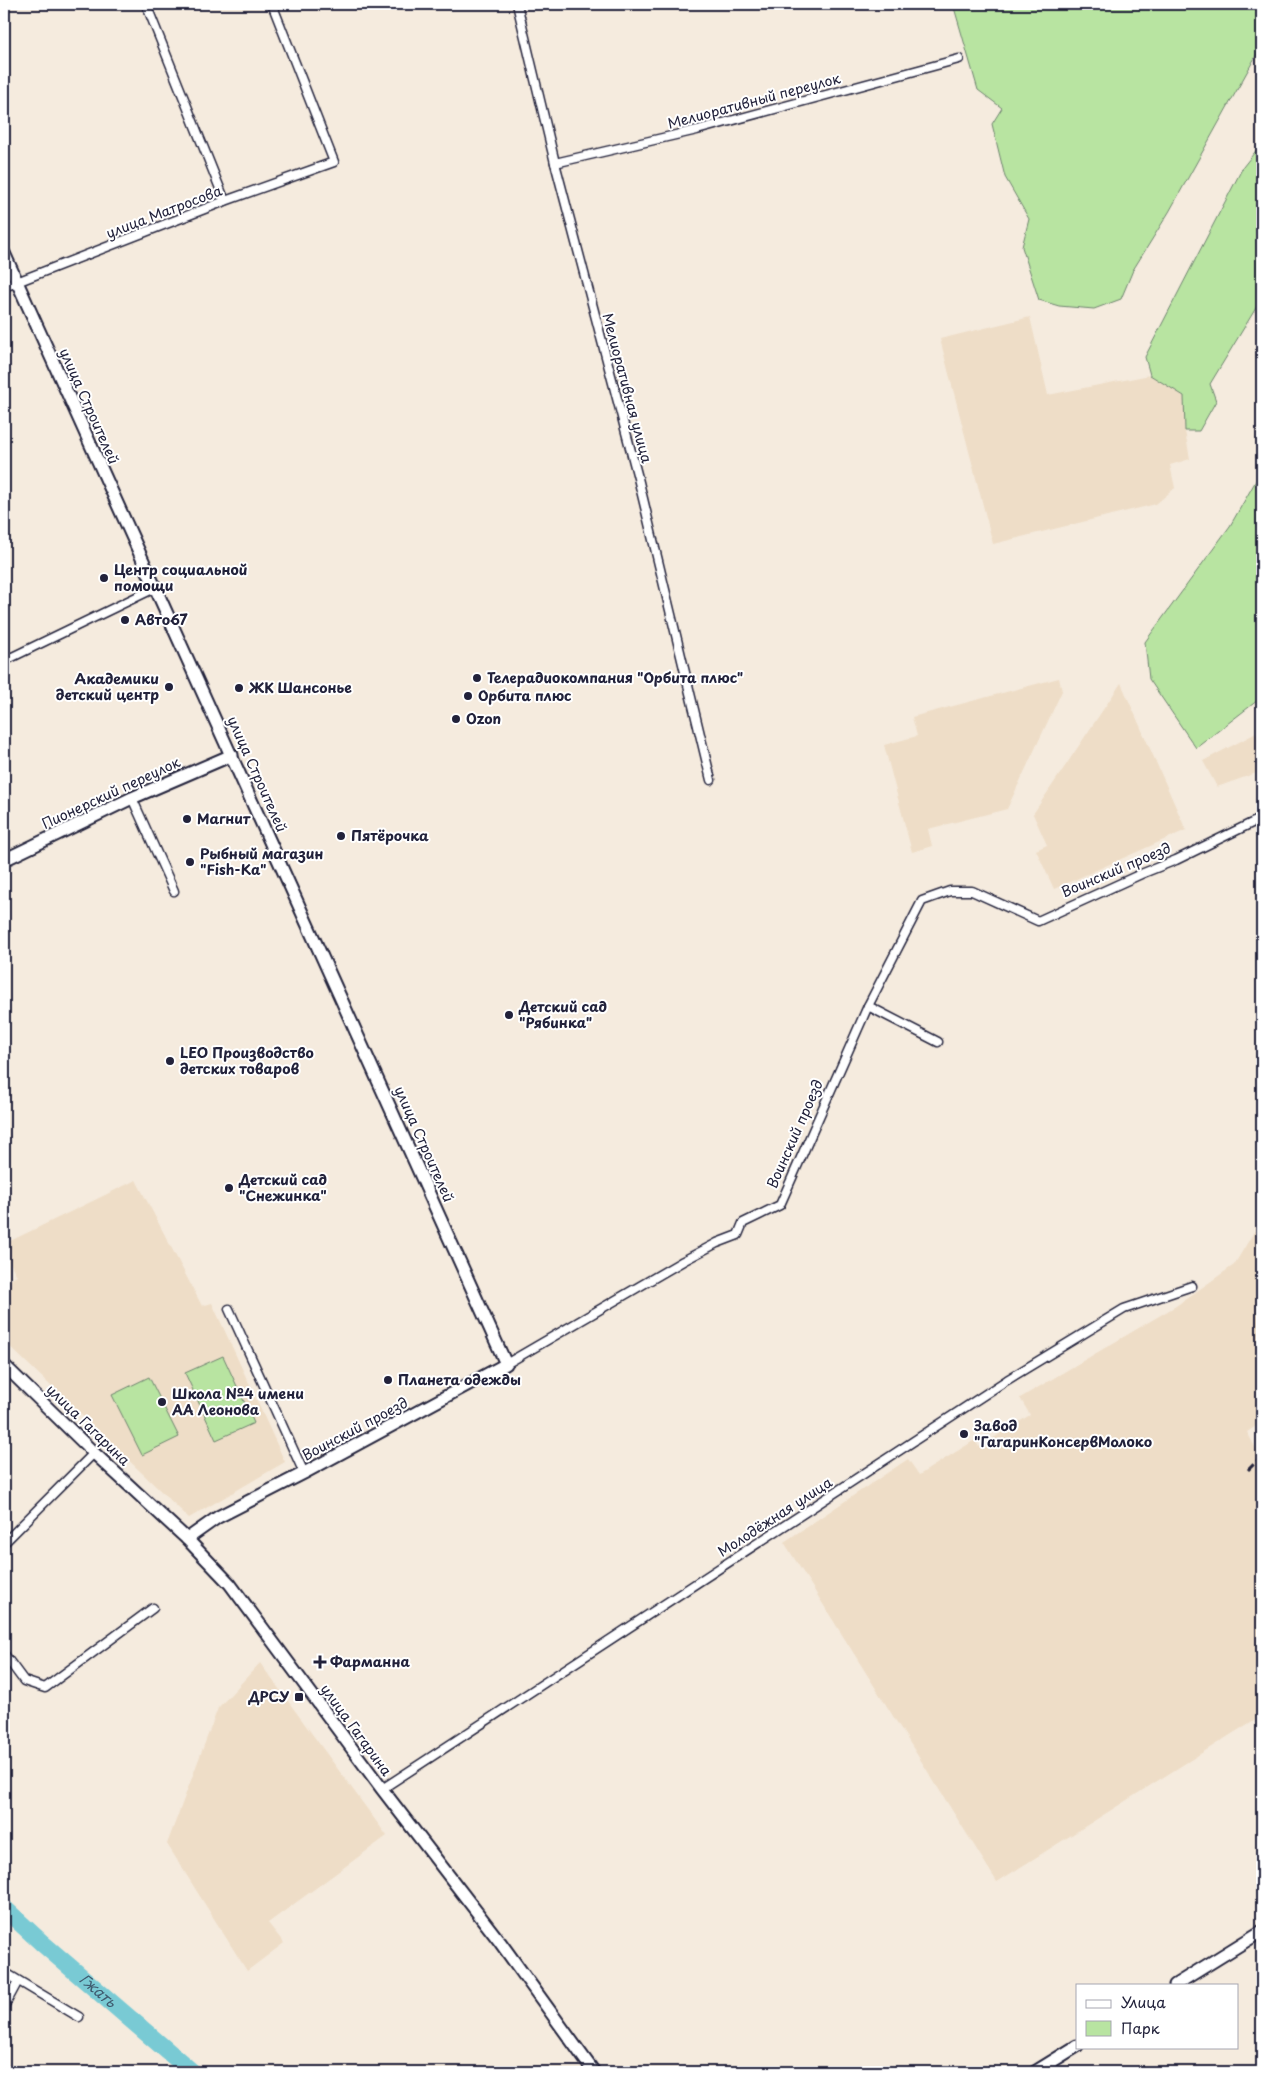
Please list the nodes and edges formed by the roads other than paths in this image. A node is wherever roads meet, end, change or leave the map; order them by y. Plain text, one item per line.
1 (146, 4) edge
2 (272, 4) edge
3 (517, 4) edge
4 (959, 59) dead end
5 (555, 164) junction
6 (225, 201) junction
7 (4, 253) edge
8 (16, 281) junction
9 (4, 287) edge
10 (155, 588) junction
11 (4, 661) edge
12 (232, 755) junction
13 (711, 780) dead end
14 (132, 798) junction
15 (1262, 818) edge
16 (4, 860) edge
17 (174, 892) dead end
18 (868, 1006) junction
19 (938, 1042) dead end
20 (1192, 1286) dead end
21 (229, 1309) dead end
22 (506, 1364) junction
23 (4, 1366) edge
24 (94, 1453) junction
25 (304, 1473) junction
26 (187, 1538) junction
27 (4, 1543) edge
28 (153, 1608) dead end
29 (4, 1654) edge
30 (382, 1789) junction
31 (1262, 1931) edge
32 (4, 1972) edge
33 (18, 1981) junction
34 (1177, 1984) edge
35 (4, 2007) edge
36 (79, 2017) dead end
37 (1076, 2047) edge
38 (594, 2072) edge
39 (1035, 2072) edge

1 - 6 street
2 - 6 street, улица Матросова
3 - 5 street, Мелиоративная улица
4 - 5 street, Мелиоративный переулок
5 - 13 street, Мелиоративная улица
6 - 8 street, улица Матросова
7 - 8 main road, улица Строителей
8 - 9 street, улица Матросова
8 - 10 main road, улица Строителей
10 - 11 street
10 - 12 main road, улица Строителей
12 - 14 main road, Пионерский переулок
12 - 22 main road, улица Строителей
14 - 16 main road, Пионерский переулок
14 - 17 street
15 - 18 street, Воинский проезд
18 - 19 street
18 - 22 street, Воинский проезд
20 - 30 street, Молодёжная улица
21 - 25 street
22 - 25 main road, Воинский проезд
23 - 24 main road, улица Гагарина
24 - 26 main road, улица Гагарина
24 - 27 street
25 - 26 main road, Воинский проезд
26 - 30 main road, улица Гагарина
28 - 29 street
30 - 38 main road, улица Гагарина
31 - 34 main road
32 - 33 street
33 - 35 street
33 - 36 street
37 - 39 main road

